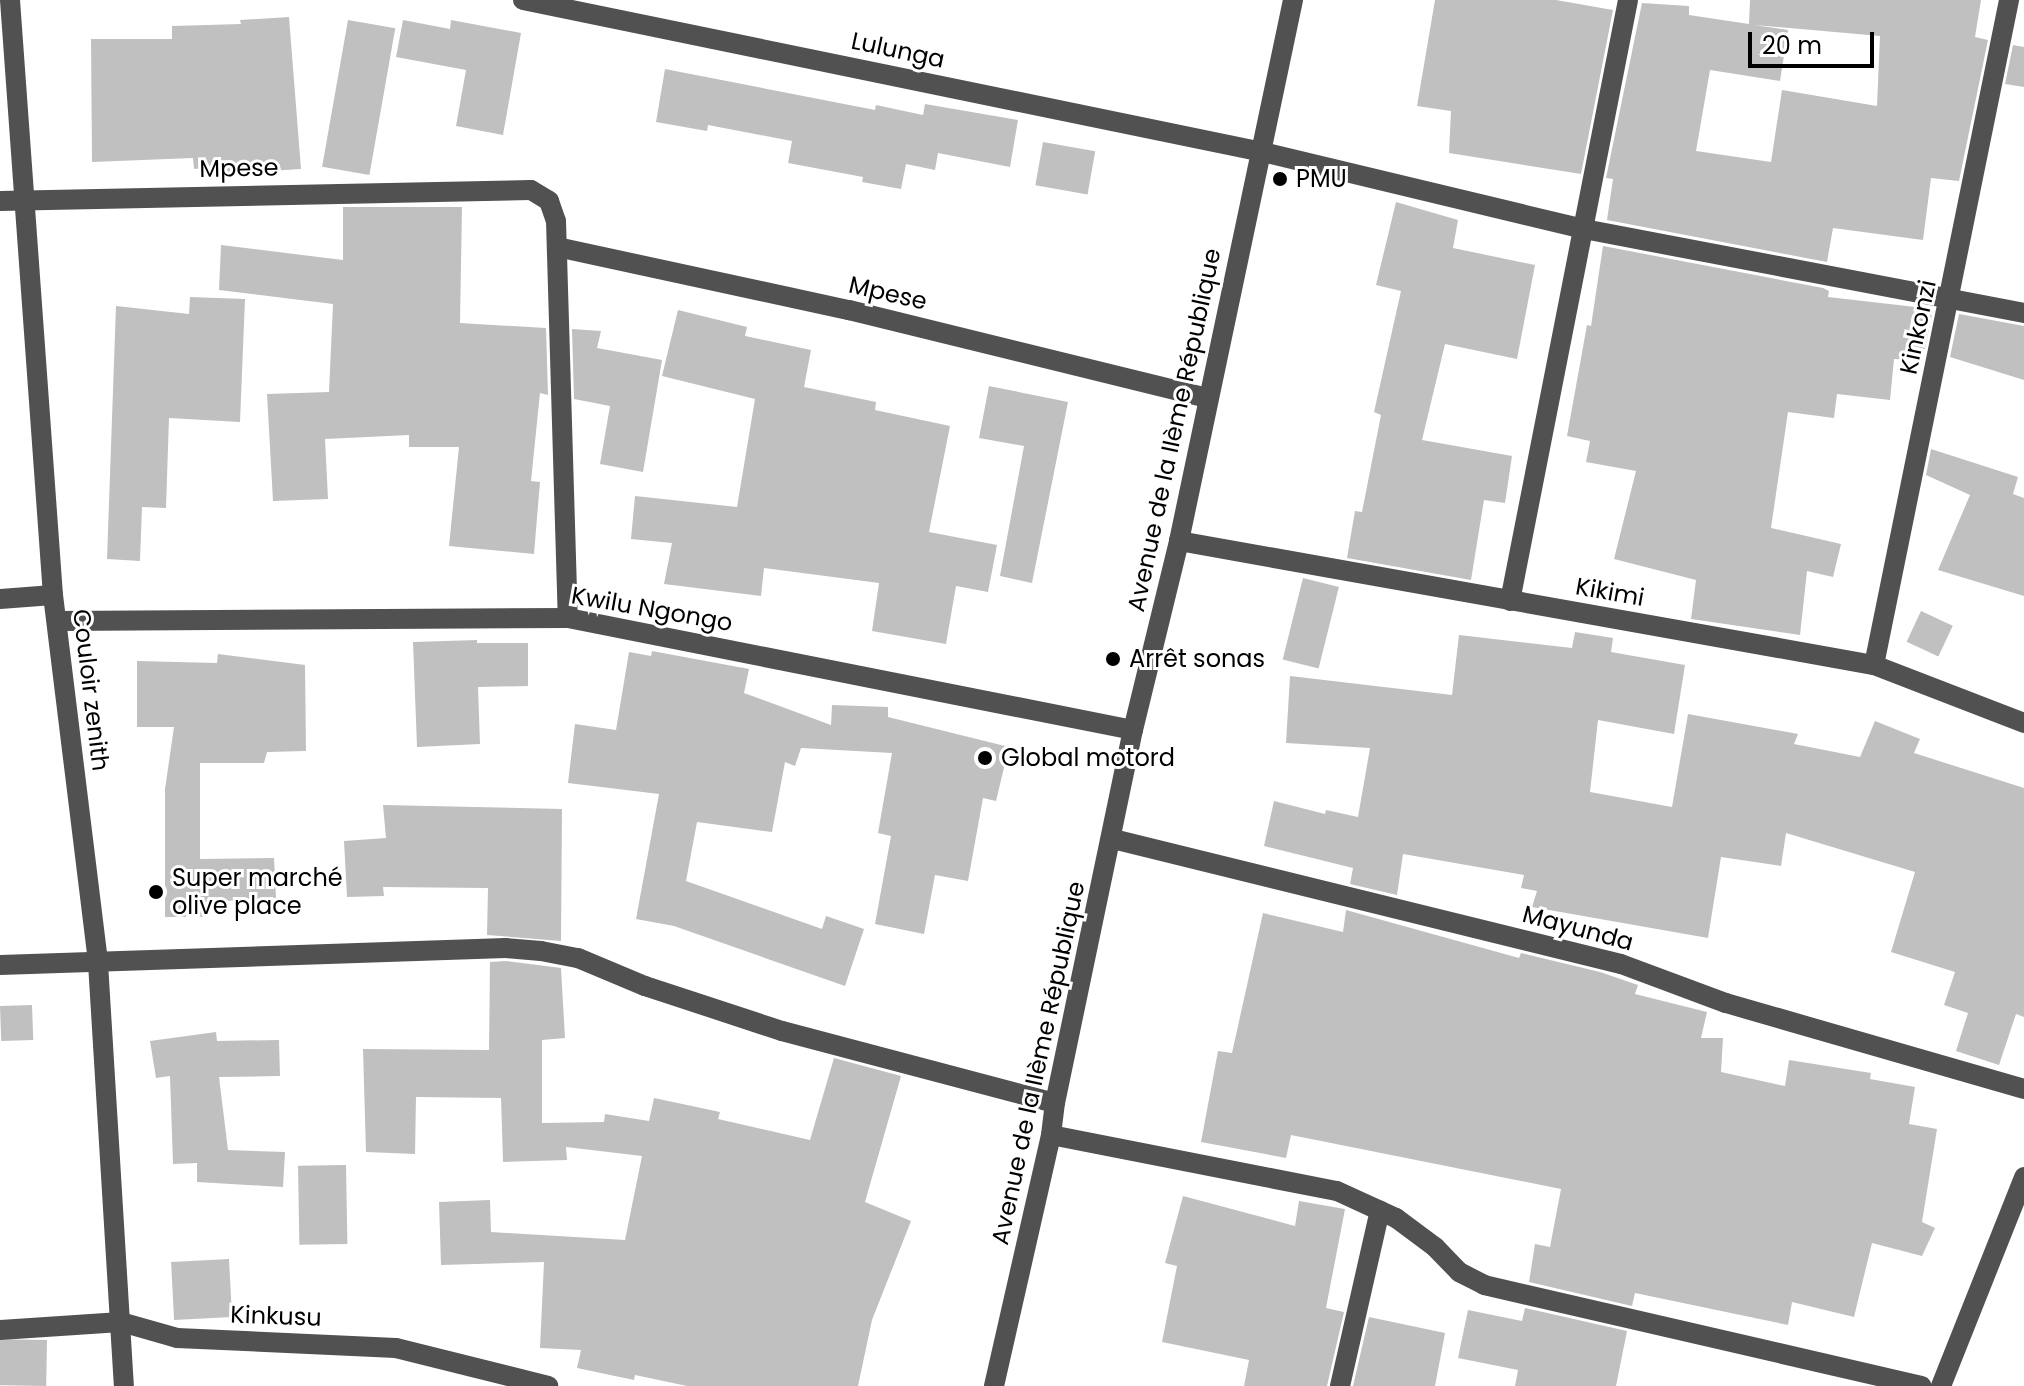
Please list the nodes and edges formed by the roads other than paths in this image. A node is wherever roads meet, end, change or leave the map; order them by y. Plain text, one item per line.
1 (10, 0) edge
2 (523, 0) edge
3 (1293, 0) edge
4 (1628, 0) edge
5 (2009, 0) edge
6 (1263, 152) junction
7 (22, 197) junction
8 (0, 201) edge
9 (1584, 229) junction
10 (557, 247) junction
11 (1950, 301) junction
12 (2024, 313) edge
13 (1206, 398) junction
14 (1179, 541) junction
15 (53, 595) junction
16 (0, 599) edge
17 (1510, 601) junction
18 (568, 618) junction
19 (57, 621) junction
20 (1874, 665) junction
21 (2024, 723) edge
22 (1133, 730) junction
23 (1113, 839) junction
24 (98, 963) junction
25 (0, 965) edge
26 (2024, 1089) edge
27 (1055, 1103) junction
28 (1051, 1135) junction
29 (2024, 1177) edge
30 (1380, 1210) junction
31 (121, 1322) junction
32 (0, 1330) edge
33 (124, 1386) edge
34 (548, 1386) edge
35 (994, 1386) edge
36 (1340, 1386) edge
37 (1922, 1386) edge
38 (1941, 1386) edge

1 - 7 street, Couloir zenith
2 - 6 street, Lulunga
3 - 6 street, Avenue de la IIème République
4 - 9 street
5 - 11 street, Kinkonzi
6 - 9 street
6 - 13 street, Avenue de la IIème République
7 - 8 street, Mpese
7 - 10 street, Mpese
7 - 15 street, Couloir zenith
9 - 11 street
9 - 17 street
10 - 13 street, Mpese
10 - 18 street, Mpese
11 - 12 street
11 - 20 street, Kinkonzi
13 - 14 street, Avenue de la IIème République
14 - 17 street, Kikimi
14 - 22 street, Avenue de la IIème République
15 - 16 street
15 - 19 street, Couloir zenith
17 - 20 street, Kikimi
18 - 19 street, Kwilu Ngongo
18 - 22 street, Kwilu Ngongo
19 - 24 street, Couloir zenith
20 - 21 street, Kikimi
22 - 23 street, Avenue de la IIème République
23 - 26 street, Mayunda
23 - 27 street, Avenue de la IIème République
24 - 25 street
24 - 27 street
24 - 31 street, Couloir zenith
27 - 28 street, Avenue de la IIème République
28 - 30 street
28 - 35 street, Avenue de la IIème République
29 - 38 street
30 - 36 street
30 - 37 street
31 - 32 street, Kinkusu
31 - 33 street, Couloir zenith
31 - 34 street, Kinkusu

